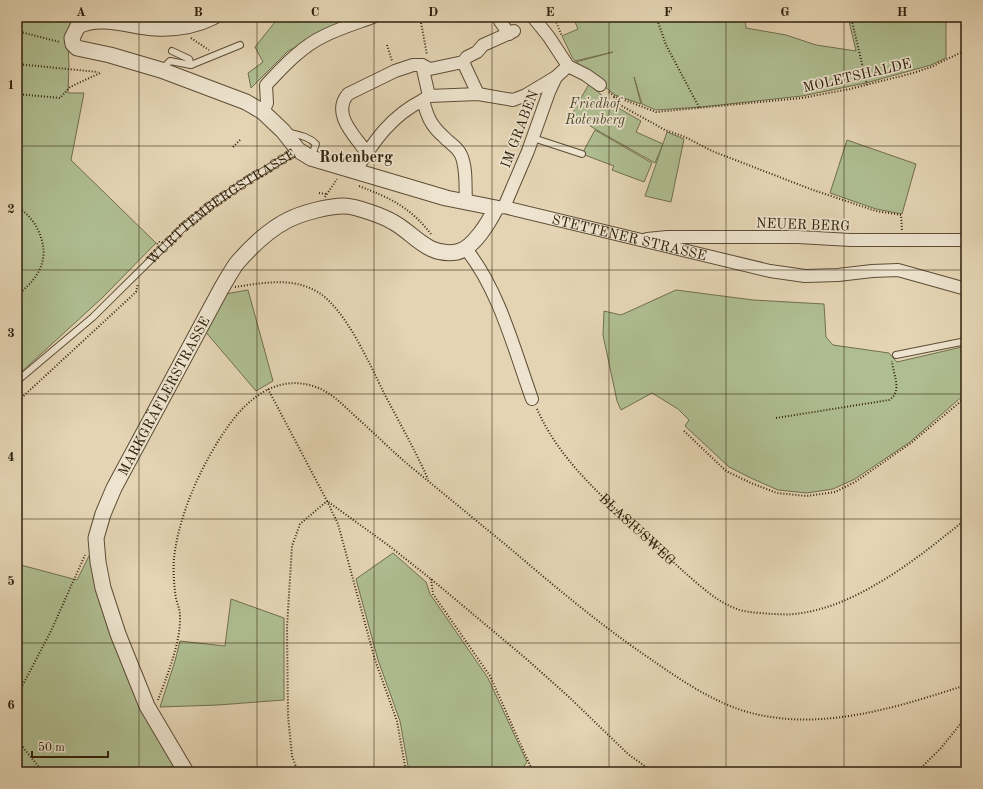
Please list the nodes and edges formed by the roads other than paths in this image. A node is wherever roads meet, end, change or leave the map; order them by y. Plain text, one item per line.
1 (213, 17) edge
2 (374, 17) edge
3 (533, 17) edge
4 (500, 20) dead end
5 (240, 45) dead end
6 (172, 51) dead end
7 (463, 62) junction
8 (191, 65) junction
9 (568, 66) junction
10 (426, 67) junction
11 (161, 70) junction
12 (556, 77) junction
13 (600, 86) road end
14 (478, 94) junction
15 (426, 98) junction
16 (263, 112) junction
17 (283, 131) junction
18 (533, 138) junction
19 (298, 150) junction
20 (366, 153) junction
21 (582, 154) dead end
22 (311, 158) junction
23 (356, 170) junction
24 (466, 201) junction
25 (500, 208) junction
26 (639, 240) junction
27 (966, 240) edge
28 (466, 249) junction
29 (966, 289) edge
30 (966, 341) edge
31 (896, 355) road end
32 (17, 381) edge
33 (532, 398) road end
34 (186, 772) edge

1 - 11 street, WÜRTTEMBERGSTRASSE
2 - 16 street
3 - 9 street
4 - 7 street
5 - 8 lane
6 - 8 lane
7 - 10 street
7 - 14 street
8 - 11 lane
9 - 12 street, IM GRABEN
9 - 13 street
10 - 15 street
10 - 20 street
11 - 16 street, WÜRTTEMBERGSTRASSE
12 - 14 street
12 - 18 street, IM GRABEN
14 - 15 street
15 - 20 street
15 - 24 street
16 - 17 street, WÜRTTEMBERGSTRASSE
17 - 19 street, WÜRTTEMBERGSTRASSE
17 - 22 lane
18 - 21 lane
18 - 25 street, IM GRABEN
19 - 22 street, STETTENER STRASSE
19 - 32 lane, WÜRTTEMBERGSTRASSE
20 - 23 street
22 - 23 street, STETTENER STRASSE
23 - 24 street, STETTENER STRASSE
24 - 25 street, STETTENER STRASSE
25 - 26 street, STETTENER STRASSE
25 - 28 street
26 - 27 street, NEUER BERG
26 - 29 street, STETTENER STRASSE
28 - 33 street
28 - 34 street, MARKGRÄFLERSTRASSE
30 - 31 lane

